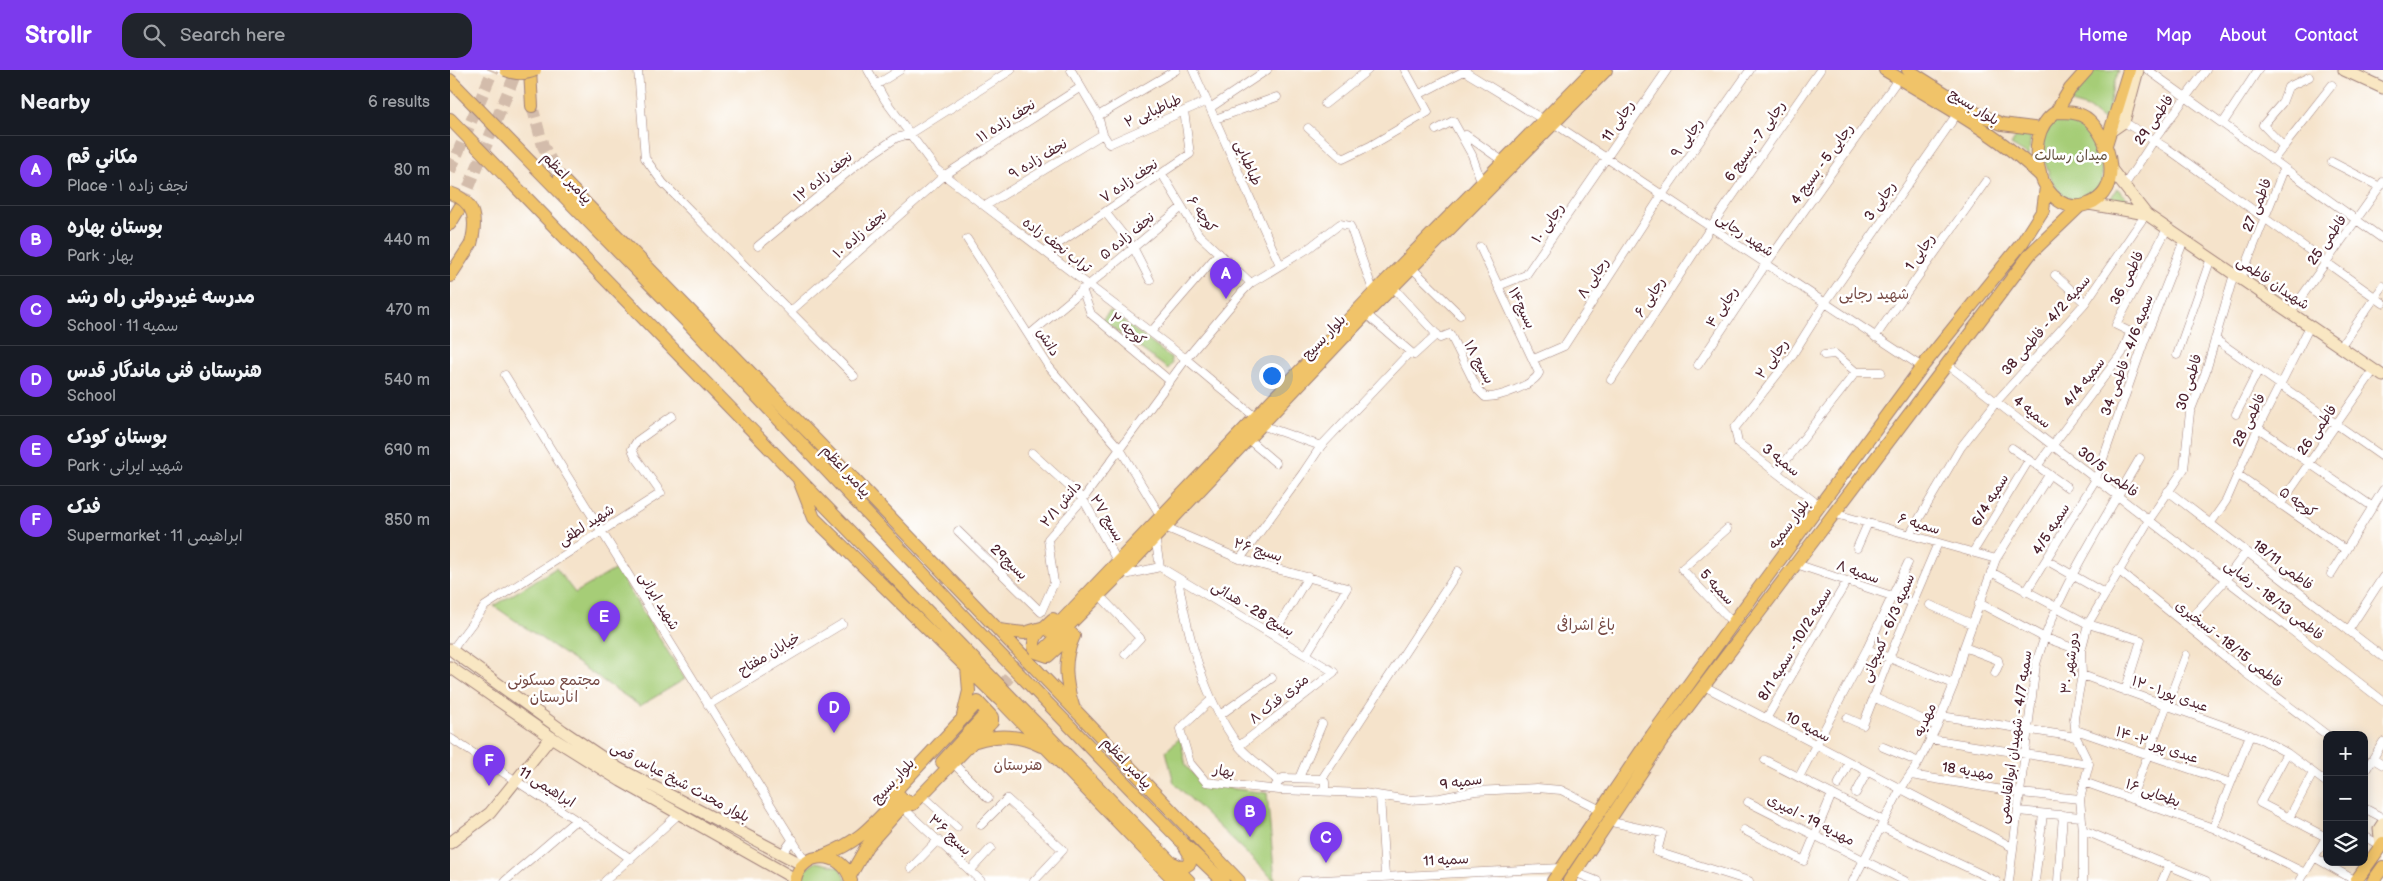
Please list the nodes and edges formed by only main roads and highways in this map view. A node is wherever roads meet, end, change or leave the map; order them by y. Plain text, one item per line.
1 (506, 70) edge
2 (530, 70) edge
3 (535, 70) edge
4 (1593, 70) edge
5 (1606, 70) edge
6 (1885, 70) edge
7 (2086, 70) edge
8 (2129, 70) edge
9 (2138, 70) edge
10 (2344, 70) edge
11 (1903, 74) edge
12 (450, 80) edge
13 (2383, 88) edge
14 (532, 106) tunnel mouth
15 (2056, 112) junction
16 (450, 119) edge
17 (1549, 122) junction
18 (2002, 124) junction
19 (2041, 129) junction
20 (2111, 131) junction
21 (2000, 141) junction
22 (2105, 148) junction
23 (2111, 168) junction
24 (560, 177) tunnel mouth
25 (2044, 182) junction
26 (450, 193) edge
27 (1470, 202) junction
28 (462, 204) tunnel mouth
29 (2084, 205) junction
30 (1460, 212) junction
31 (2146, 214) junction
32 (2037, 222) junction
33 (2062, 222) junction
34 (450, 224) edge
35 (450, 276) edge
36 (702, 322) junction
37 (689, 324) junction
38 (2379, 373) edge
39 (1258, 421) junction
40 (816, 462) junction
41 (847, 472) junction
42 (797, 475) junction
43 (1163, 521) junction
44 (1124, 563) junction
45 (1045, 627) junction
46 (1078, 628) junction
47 (999, 630) junction
48 (1043, 646) tunnel mouth
49 (451, 650) edge
50 (450, 667) edge
51 (967, 667) junction
52 (993, 686) junction
53 (1074, 708) junction
54 (980, 715) tunnel mouth
55 (963, 717) junction
56 (551, 738) junction
57 (974, 742) junction
58 (1047, 749) junction
59 (898, 804) junction
60 (2383, 823) edge
61 (1180, 840) junction
62 (450, 843) edge
63 (2382, 845) edge
64 (822, 856) junction
65 (1170, 862) junction
66 (805, 864) junction
67 (2382, 869) edge
68 (1568, 874) edge
69 (851, 879) edge
70 (795, 880) edge
71 (1175, 881) edge
72 (1190, 881) edge
73 (1223, 881) edge
74 (1239, 881) edge
75 (1553, 881) edge
76 (2356, 881) edge
77 (2373, 881) edge

1 - 3 main road, bridge
2 - 14 main road
4 - 17 main road, بلوار بسیج
5 - 17 main road, بلوار بسیج
6 - 11 main road, بلوار بسیج
7 - 15 main road
8 - 20 main road
9 - 20 main road
10 - 13 main road
11 - 18 main road, بلوار بسیج
11 - 21 main road, بلوار بسیج
12 - 37 main road, پیامبر اعظم
15 - 19 main road
15 - 22 main road
16 - 42 main road
17 - 27 main road, بلوار بسیج
17 - 27 main road, بلوار بسیج
18 - 19 main road, بلوار بسیج
18 - 21 main road
19 - 25 main road
20 - 22 main road
21 - 25 main road, بلوار بسیج
22 - 23 main road
23 - 29 main road
23 - 31 main road
24 - 36 main road
25 - 29 main road
25 - 32 main road, بلوار سمیه
26 - 35 main road, bridge
27 - 30 main road, بلوار بسیج
28 - 34 main road
29 - 31 main road
29 - 33 main road, بلوار سمیه
30 - 39 main road, بلوار بسیج
30 - 39 main road, بلوار بسیج
31 - 38 main road, شهیدان فاطمی
32 - 33 main road
32 - 68 main road, بلوار سمیه
33 - 68 main road, بلوار سمیه
36 - 37 main road
36 - 41 main road
37 - 40 main road, پیامبر اعظم
39 - 43 main road, بلوار بسیج
39 - 43 main road, بلوار بسیج
40 - 41 main road
40 - 61 main road, پیامبر اعظم
41 - 47 main road
42 - 51 main road
42 - 52 main road
43 - 44 main road, بلوار بسیج
43 - 44 main road, بلوار بسیج
44 - 45 main road
44 - 46 main road
44 - 48 main road, بلوار بسیج
45 - 46 main road
45 - 47 main road
46 - 53 main road
47 - 53 main road
49 - 66 main road, بلوار محدث شیخ عباس قمی
50 - 56 main road
51 - 52 main road
51 - 55 main road
52 - 58 main road
52 - 65 main road
53 - 74 main road
54 - 59 main road, بلوار بسیج
55 - 57 main road
55 - 59 main road
56 - 62 main road
56 - 70 main road
57 - 58 main road
57 - 59 main road
58 - 71 main road
59 - 64 main road, بلوار بسیج
59 - 69 main road, بلوار بسیج
60 - 63 main road
61 - 65 main road
61 - 73 main road, پیامبر اعظم
63 - 76 main road
64 - 66 main road, بلوار بسیج
64 - 69 main road
65 - 72 main road
66 - 70 main road
67 - 77 main road
68 - 75 main road, بلوار سمیه

